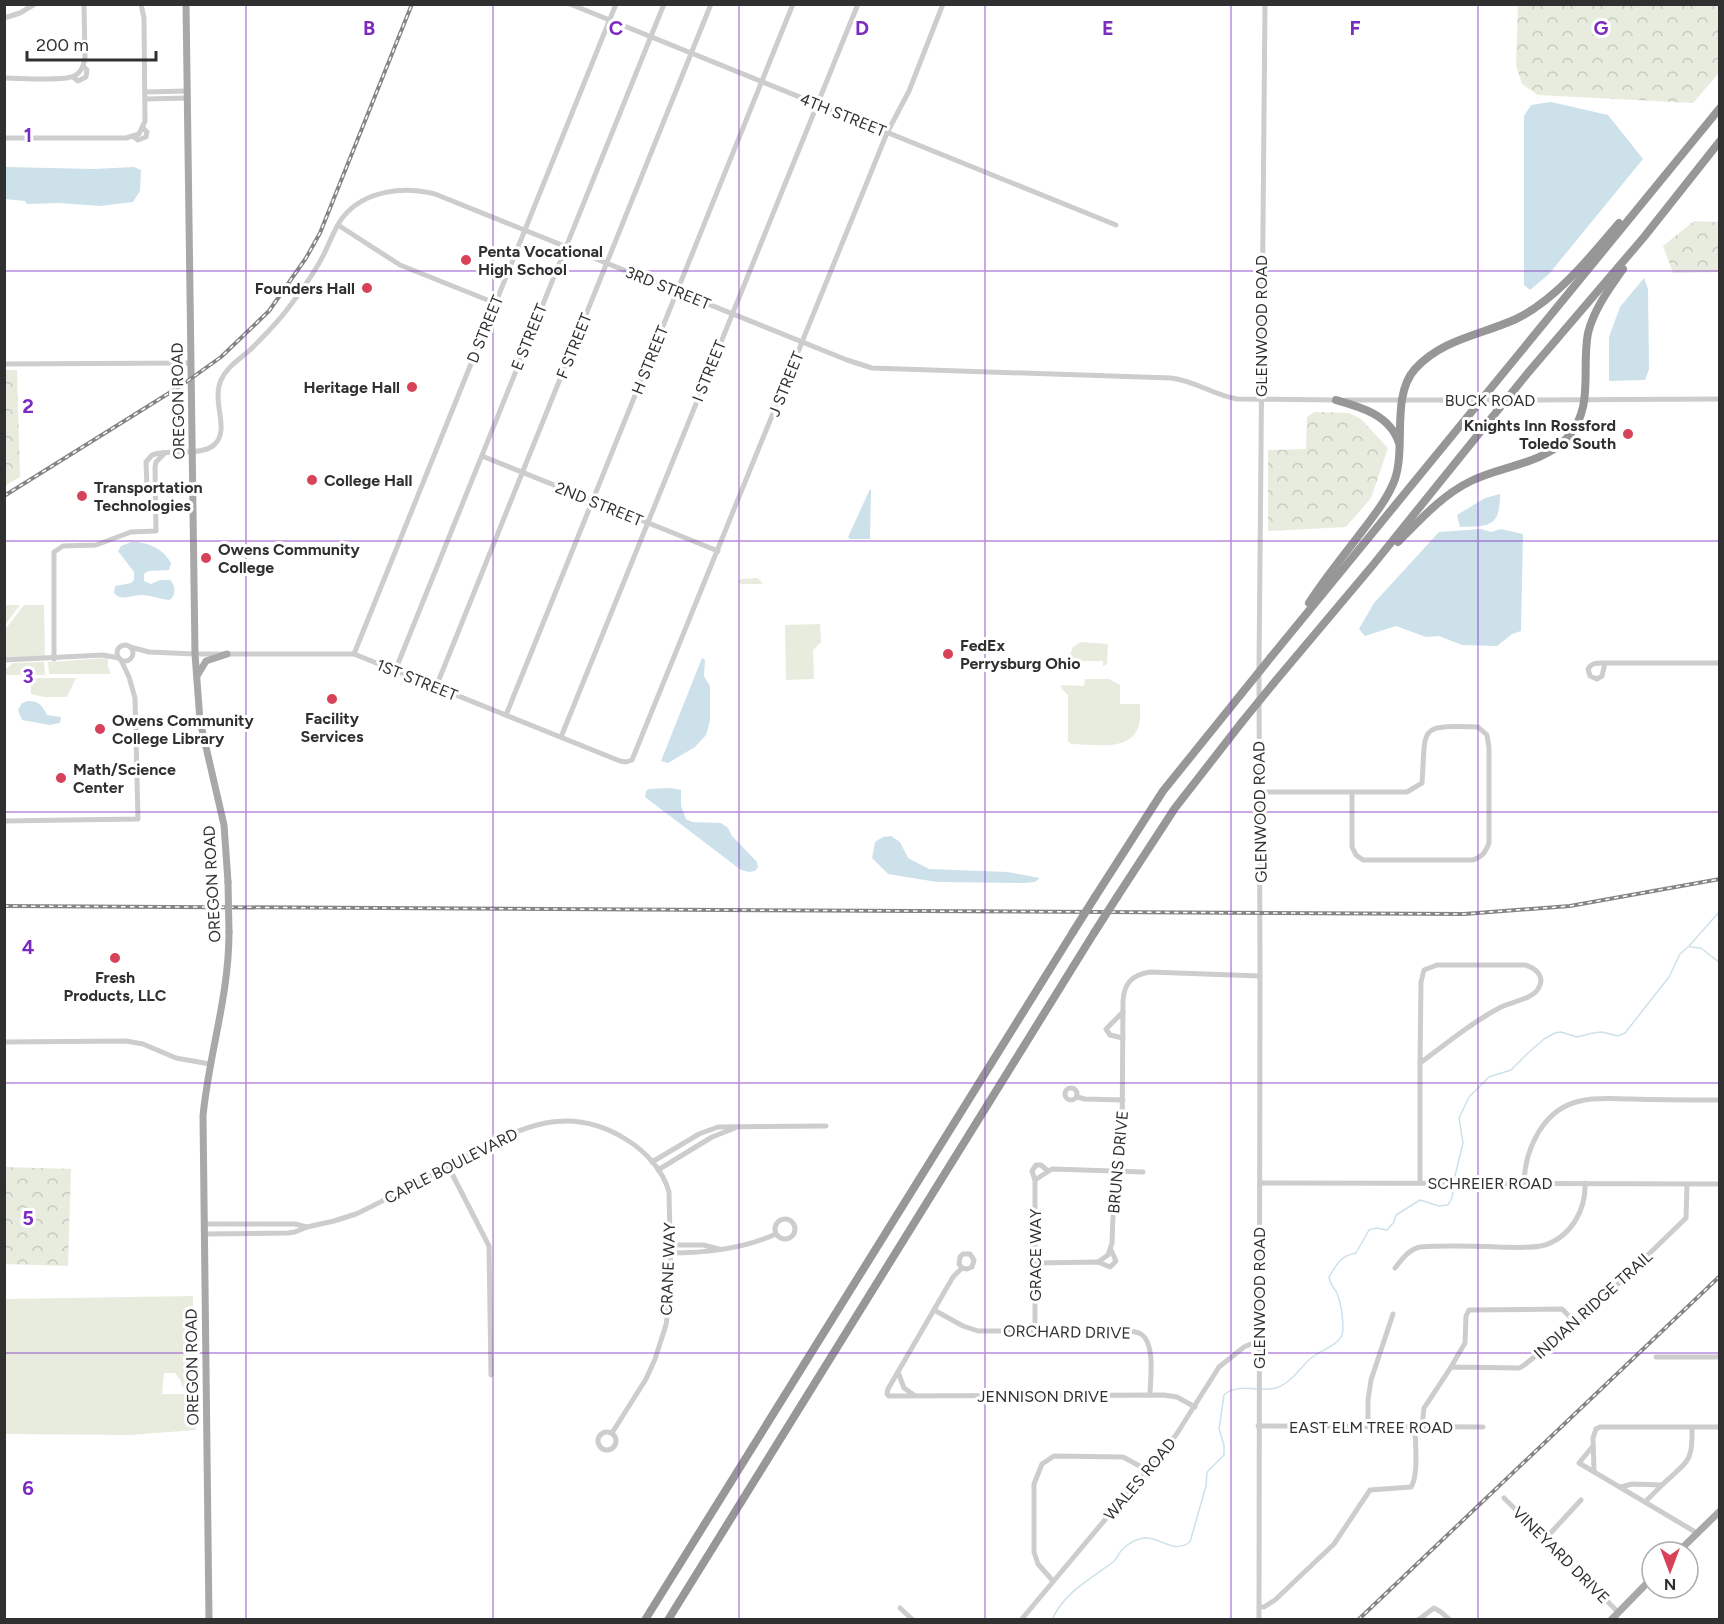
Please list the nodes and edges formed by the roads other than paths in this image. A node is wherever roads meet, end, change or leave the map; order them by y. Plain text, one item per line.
1 (35, 4) edge
2 (84, 4) edge
3 (186, 4) edge
4 (570, 4) edge
5 (616, 4) edge
6 (664, 4) edge
7 (711, 4) edge
8 (793, 4) edge
9 (858, 4) edge
10 (943, 4) edge
11 (1265, 4) edge
12 (143, 6) edge
13 (4, 18) edge
14 (609, 21) junction
15 (651, 37) junction
16 (692, 54) junction
17 (4, 78) edge
18 (762, 82) junction
19 (145, 95) junction
20 (188, 95) junction
21 (817, 105) junction
22 (1719, 108) edge
23 (1711, 119) junction
24 (887, 133) junction
25 (4, 138) edge
26 (1719, 141) edge
27 (338, 225) junction
28 (1116, 225) dead end
29 (525, 230) junction
30 (1644, 237) junction
31 (566, 246) junction
32 (607, 263) junction
33 (677, 291) junction
34 (495, 303) junction
35 (733, 313) junction
36 (803, 342) junction
37 (191, 363) junction
38 (4, 364) edge
39 (1402, 399) junction
40 (1719, 399) edge
41 (1261, 400) junction
42 (1336, 400) junction
43 (1586, 400) junction
44 (1400, 450) junction
45 (192, 451) junction
46 (166, 452) junction
47 (482, 456) junction
48 (522, 472) junction
49 (147, 489) dead end
50 (593, 501) junction
51 (648, 524) junction
52 (718, 551) junction
53 (1373, 565) junction
54 (1289, 635) junction
55 (130, 647) junction
56 (118, 650) junction
57 (148, 652) junction
58 (195, 654) junction
59 (227, 654) junction
60 (354, 654) junction
61 (103, 655) junction
62 (131, 658) junction
63 (54, 659) junction
64 (120, 659) junction
65 (4, 660) edge
66 (1605, 663) dead end
67 (1719, 663) edge
68 (395, 670) junction
69 (129, 675) junction
70 (196, 678) junction
71 (435, 687) junction
72 (506, 715) junction
73 (561, 737) junction
74 (629, 762) joint
75 (1259, 792) junction
76 (1352, 792) junction
77 (4, 821) edge
78 (1260, 976) junction
79 (1123, 1012) junction
80 (1123, 1038) junction
81 (4, 1042) edge
82 (1420, 1063) junction
83 (210, 1064) junction
84 (1077, 1096) dead end
85 (1123, 1100) junction
86 (1719, 1100) edge
87 (742, 1126) junction
88 (826, 1126) dead end
89 (448, 1166) junction
90 (655, 1166) junction
91 (1047, 1171) junction
92 (1118, 1171) junction
93 (1143, 1172) dead end
94 (1035, 1180) junction
95 (1260, 1183) junction
96 (1420, 1183) junction
97 (1524, 1183) junction
98 (1585, 1183) junction
99 (1687, 1184) junction
100 (1719, 1184) edge
101 (204, 1224) junction
102 (307, 1227) junction
103 (204, 1234) junction
104 (776, 1234) dead end
105 (670, 1245) junction
106 (719, 1249) junction
107 (1111, 1250) junction
108 (670, 1253) junction
109 (1098, 1262) junction
110 (1035, 1263) junction
111 (962, 1268) dead end
112 (1395, 1268) dead end
113 (934, 1310) junction
114 (1393, 1314) dead end
115 (1577, 1324) junction
116 (1035, 1331) junction
117 (1258, 1341) junction
118 (1656, 1357) dead end
119 (1719, 1357) edge
120 (1451, 1367) junction
121 (898, 1372) junction
122 (491, 1375) dead end
123 (1150, 1395) junction
124 (915, 1396) junction
125 (1195, 1407) junction
126 (1258, 1426) junction
127 (1368, 1427) junction
128 (1415, 1427) junction
129 (1422, 1427) junction
130 (1483, 1427) dead end
131 (1719, 1427) edge
132 (1692, 1428) junction
133 (612, 1433) dead end
134 (1593, 1446) junction
135 (1148, 1470) junction
136 (1594, 1470) junction
137 (1662, 1485) junction
138 (1621, 1487) junction
139 (1504, 1498) dead end
140 (1581, 1500) dead end
141 (1646, 1501) junction
142 (1719, 1511) edge
143 (1697, 1533) junction
144 (1545, 1539) junction
145 (1690, 1540) edge
146 (1053, 1581) junction
147 (1640, 1590) edge
148 (1259, 1607) junction
149 (900, 1608) dead end
150 (1618, 1612) junction
151 (209, 1620) edge
152 (645, 1620) edge
153 (669, 1620) edge
154 (913, 1620) edge
155 (1021, 1620) edge
156 (1259, 1620) edge
157 (1418, 1620) edge
158 (1450, 1620) edge
159 (1611, 1620) edge

1 - 13 street
2 - 17 street
3 - 20 main road, OREGON ROAD
4 - 14 street, 4TH STREET
5 - 14 street, D STREET
6 - 15 street, E STREET
7 - 16 street, F STREET
8 - 18 street, H STREET
9 - 21 street, I STREET
10 - 24 street, J STREET
11 - 41 street, GLENWOOD ROAD
12 - 19 street
14 - 15 street, 4TH STREET
14 - 29 street, D STREET
15 - 16 street, 4TH STREET
15 - 31 street, E STREET
16 - 18 street, 4TH STREET
16 - 32 street, F STREET
18 - 21 street, 4TH STREET
18 - 33 street, H STREET
19 - 20 street
19 - 25 street
20 - 37 main road, OREGON ROAD
21 - 24 street, 4TH STREET
21 - 35 street, I STREET
22 - 23 highway
23 - 39 highway
23 - 54 highway
24 - 28 street, 4TH STREET
24 - 36 street, J STREET
26 - 30 highway
27 - 29 street, 3RD STREET
27 - 34 street
27 - 45 street, 3RD STREET
29 - 31 street, 3RD STREET
29 - 34 street, D STREET
30 - 43 highway
30 - 53 highway
31 - 32 street, 3RD STREET
31 - 47 street, E STREET
32 - 33 street, 3RD STREET
32 - 48 street, F STREET
33 - 35 street, 3RD STREET
33 - 50 street, H STREET
34 - 60 street, D STREET
35 - 36 street, 3RD STREET
35 - 51 street, I STREET
36 - 41 street, 3RD STREET
36 - 52 street, J STREET
37 - 38 street
37 - 45 main road, OREGON ROAD
39 - 42 street, BUCK ROAD
39 - 43 street, BUCK ROAD, bridge
39 - 44 highway
40 - 43 street, BUCK ROAD
41 - 42 street, BUCK ROAD
41 - 75 street, GLENWOOD ROAD
42 - 44 highway
43 - 53 highway
44 - 54 highway
45 - 46 street
45 - 58 main road, OREGON ROAD
46 - 49 street
46 - 63 street
47 - 48 street, 2ND STREET
47 - 68 street, E STREET
48 - 50 street, 2ND STREET
48 - 71 street, F STREET
50 - 51 street, 2ND STREET
50 - 72 street, H STREET
51 - 52 street, 2ND STREET
51 - 73 street, I STREET
52 - 74 street, J STREET
53 - 153 highway, bridge
54 - 152 highway, bridge
55 - 56 street
55 - 57 street
55 - 62 street
56 - 61 street
56 - 64 street
57 - 58 street, 1ST STREET
57 - 62 street
58 - 59 street, 1ST STREET
58 - 70 main road, OREGON ROAD
59 - 60 street, 1ST STREET
59 - 70 main road
60 - 68 street, 1ST STREET
61 - 63 street
61 - 64 street
62 - 64 street
62 - 69 street
63 - 65 street
64 - 69 street
66 - 67 street
68 - 71 street, 1ST STREET
69 - 77 street
70 - 83 main road, OREGON ROAD, bridge
71 - 72 street, 1ST STREET
72 - 73 street, 1ST STREET
73 - 74 street, 1ST STREET
75 - 76 street
75 - 78 street, GLENWOOD ROAD
76 - 76 street
78 - 79 street, BRUNS DRIVE
78 - 95 street, GLENWOOD ROAD
79 - 80 street, BRUNS DRIVE
79 - 80 street, BRUNS DRIVE
80 - 85 street, BRUNS DRIVE
81 - 83 street
82 - 82 street
82 - 96 street
83 - 101 main road, OREGON ROAD
84 - 85 street
85 - 92 street, BRUNS DRIVE
86 - 97 street
87 - 88 street
87 - 90 street
87 - 90 street
89 - 90 street, CAPLE BOULEVARD
89 - 102 street, CAPLE BOULEVARD
89 - 122 street
90 - 105 street, CRANE WAY
91 - 92 street
91 - 94 street
91 - 94 street
92 - 93 street
92 - 107 street, BRUNS DRIVE
94 - 110 street, GRACE WAY
95 - 96 street, SCHREIER ROAD
95 - 117 street, GLENWOOD ROAD
96 - 97 street, SCHREIER ROAD
97 - 98 street, SCHREIER ROAD
98 - 99 street, SCHREIER ROAD
98 - 112 street
99 - 100 street, SCHREIER ROAD
99 - 115 street, INDIAN RIDGE TRAIL
101 - 102 street, CAPLE BOULEVARD
101 - 103 main road, OREGON ROAD
102 - 103 street, CAPLE BOULEVARD
103 - 151 main road, OREGON ROAD
104 - 106 street
105 - 106 street
105 - 108 street, CRANE WAY
106 - 108 street
107 - 109 street
107 - 109 street
108 - 133 street, CRANE WAY
109 - 110 street
110 - 116 street, GRACE WAY
111 - 113 street
113 - 116 street, ORCHARD DRIVE
113 - 121 street
114 - 127 street
115 - 120 street, INDIAN RIDGE TRAIL
115 - 120 street
116 - 123 street, ORCHARD DRIVE
117 - 125 street, WALES ROAD
117 - 126 street, GLENWOOD ROAD
118 - 119 street
120 - 129 street
121 - 124 street
121 - 124 street, JENNISON DRIVE
123 - 124 street, JENNISON DRIVE
123 - 125 street, JENNISON DRIVE
125 - 135 street, WALES ROAD
126 - 127 street, EAST ELM TREE ROAD
126 - 148 street, GLENWOOD ROAD
127 - 128 street, EAST ELM TREE ROAD
128 - 129 street, EAST ELM TREE ROAD
128 - 148 street
129 - 130 street, EAST ELM TREE ROAD
131 - 132 street
132 - 134 street
132 - 137 street
134 - 136 street
134 - 136 street
135 - 146 street, WALES ROAD
135 - 146 street
136 - 138 street
137 - 138 street
137 - 141 street
138 - 141 street
139 - 144 street, VINEYARD DRIVE
140 - 144 street
141 - 143 street
142 - 143 main road
143 - 145 main road
144 - 150 street, VINEYARD DRIVE
146 - 155 street, WALES ROAD
147 - 150 main road
148 - 156 street, GLENWOOD ROAD
149 - 154 street
150 - 159 main road
157 - 158 street

